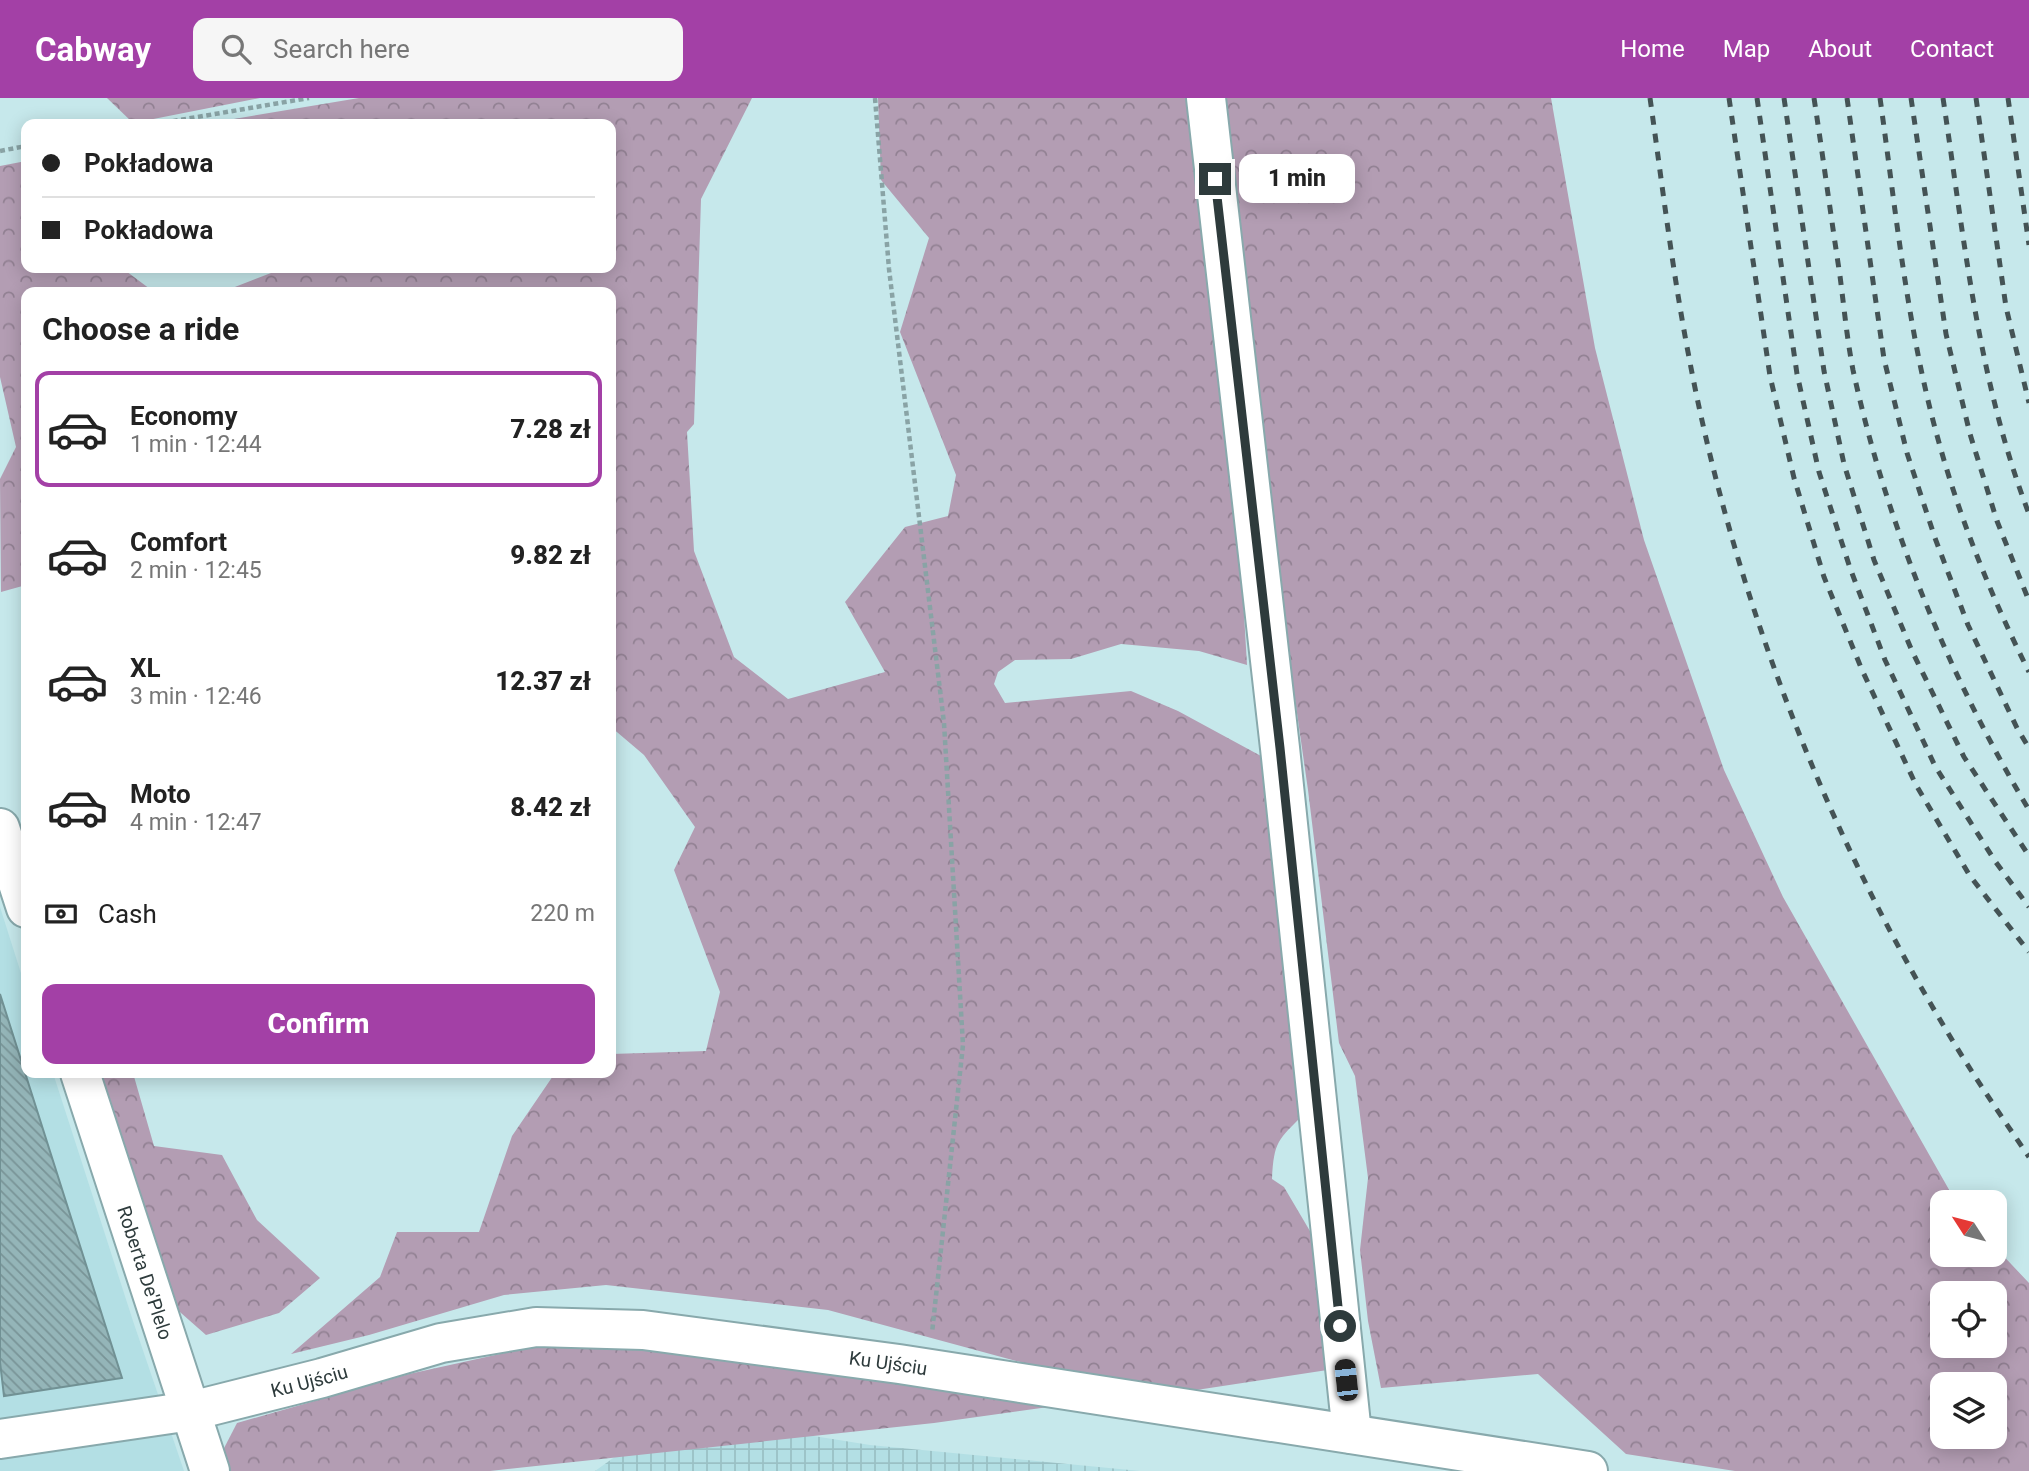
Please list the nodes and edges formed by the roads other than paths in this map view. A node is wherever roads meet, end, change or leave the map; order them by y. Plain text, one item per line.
1 (1206, 98) edge
2 (0, 828) edge
3 (21, 893) edge
4 (82, 1078) edge
5 (191, 1410) junction
6 (1352, 1434) junction
7 (0, 1439) edge
8 (210, 1471) edge
9 (1588, 1471) edge

1 - 6 street
2 - 3 street
4 - 5 street, Roberta De'Plelo
5 - 6 street, Ku Ujściu
5 - 7 street, Ku Ujściu
5 - 8 street, Roberta De'Plelo
6 - 9 street, Ku Ujściu

